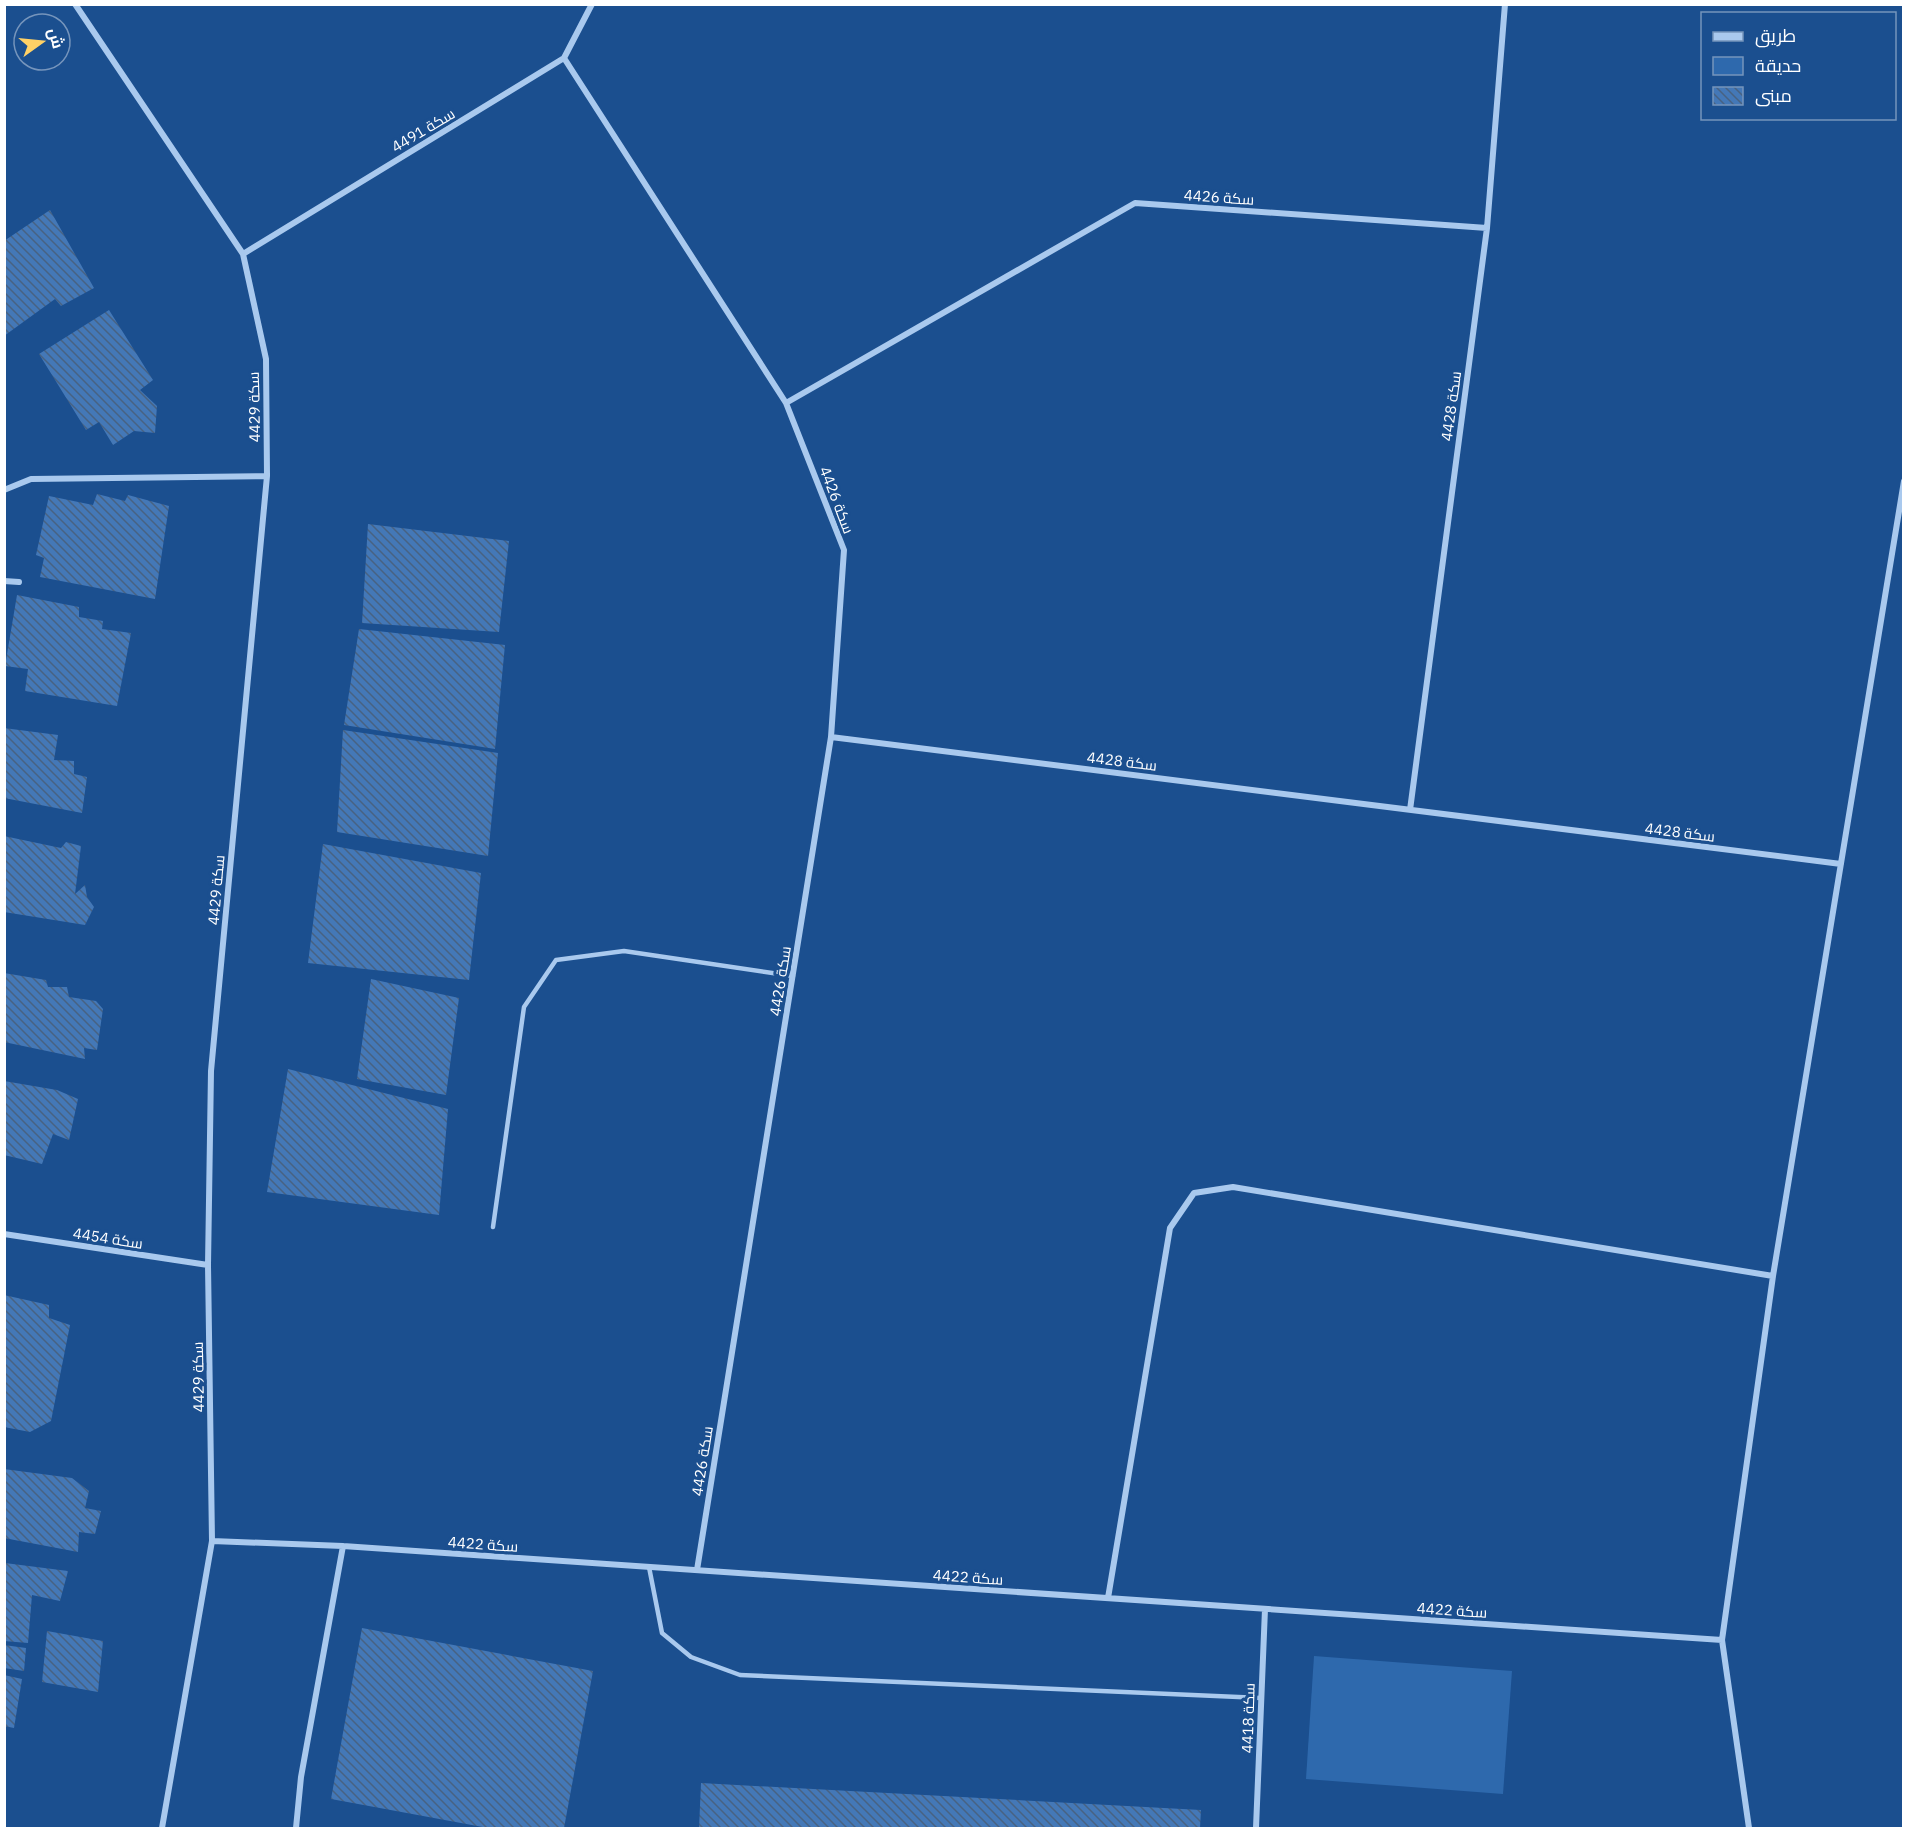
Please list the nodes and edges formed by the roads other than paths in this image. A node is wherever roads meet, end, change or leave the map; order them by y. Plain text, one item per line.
1 (75, 4) edge
2 (592, 4) edge
3 (1505, 4) edge
4 (564, 58) junction
5 (1487, 228) junction
6 (243, 254) junction
7 (786, 403) junction
8 (267, 476) junction
9 (1904, 481) edge
10 (4, 490) edge
11 (4, 580) edge
12 (19, 582) dead end
13 (831, 737) junction
14 (1410, 810) junction
15 (1841, 864) junction
16 (793, 976) junction
17 (493, 1227) dead end
18 (4, 1234) edge
19 (208, 1265) junction
20 (1773, 1276) junction
21 (212, 1541) junction
22 (343, 1546) junction
23 (649, 1567) junction
24 (697, 1570) junction
25 (1108, 1598) junction
26 (1265, 1609) junction
27 (1722, 1640) junction
28 (1261, 1698) junction
29 (162, 1828) edge
30 (296, 1828) edge
31 (1256, 1828) edge
32 (1749, 1828) edge

1 - 6 street, سكة 4429
2 - 4 street
3 - 5 street, سكة 4428
4 - 6 street, سكة 4491
4 - 7 street, سكة 4426
5 - 7 street, سكة 4426
5 - 14 street, سكة 4428
6 - 8 street, سكة 4429
7 - 13 street, سكة 4426
8 - 10 street
8 - 19 street, سكة 4429
9 - 15 street
11 - 12 street
13 - 14 street, سكة 4428
13 - 16 street, سكة 4426
14 - 15 street, سكة 4428
15 - 20 street
16 - 17 lane
16 - 24 street, سكة 4426
18 - 19 street, سكة 4454
19 - 21 street, سكة 4429
20 - 25 street
20 - 27 street
21 - 22 street, سكة 4422
21 - 29 street, سكة 4429
22 - 23 street, سكة 4422
22 - 30 street
23 - 24 street, سكة 4422
23 - 28 lane
24 - 25 street, سكة 4422
25 - 26 street, سكة 4422
26 - 27 street, سكة 4422
26 - 28 street, سكة 4418
27 - 32 street
28 - 31 street, سكة 4418

